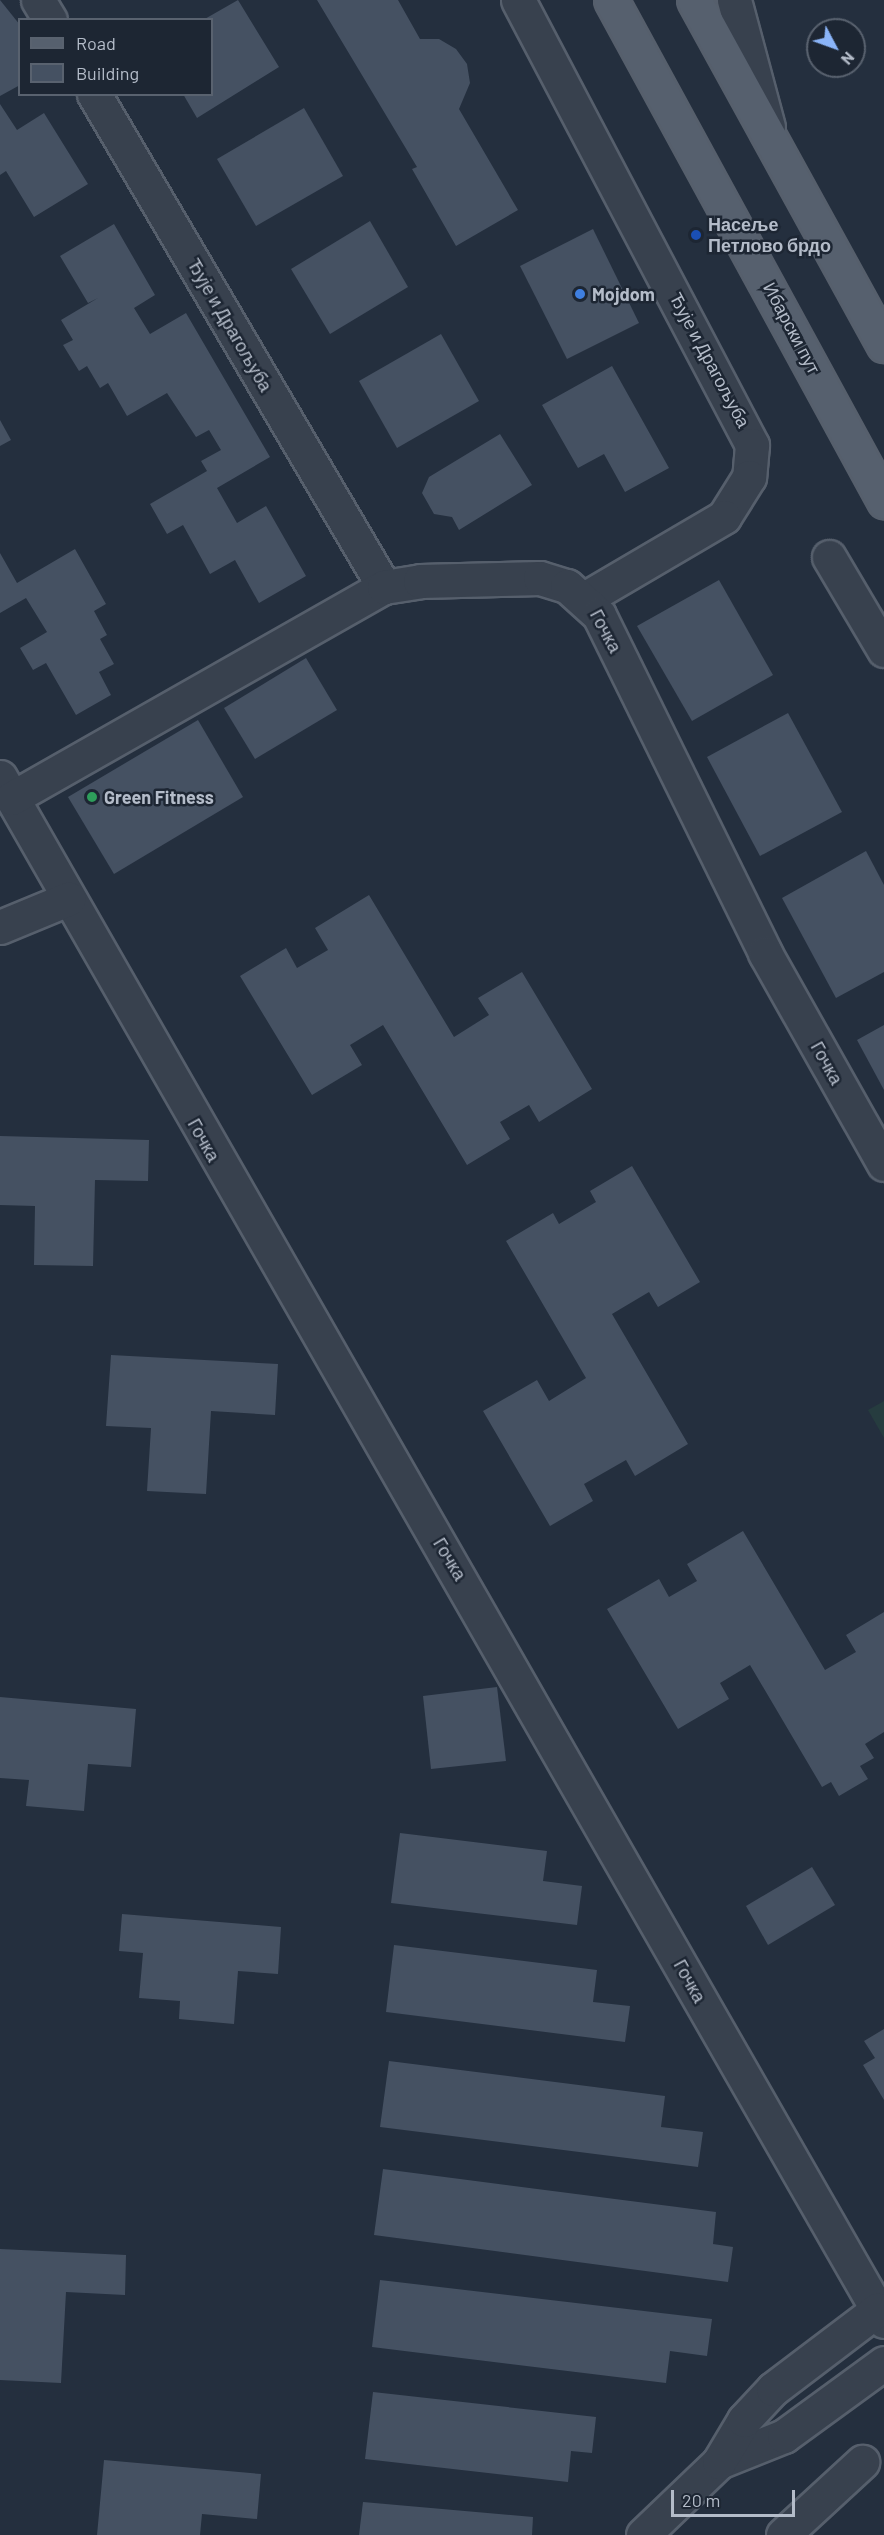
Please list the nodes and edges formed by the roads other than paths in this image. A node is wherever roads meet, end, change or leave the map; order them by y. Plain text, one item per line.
1 (38, 0) edge
2 (518, 0) edge
3 (611, 0) edge
4 (694, 0) edge
5 (734, 0) edge
6 (49, 18) edge
7 (95, 96) edge
8 (769, 132) junction
9 (884, 345) edge
10 (884, 501) edge
11 (829, 557) dead end
12 (384, 587) junction
13 (586, 598) junction
14 (884, 650) edge
15 (6, 788) edge
16 (68, 899) junction
17 (0, 927) edge
18 (884, 1164) edge
19 (881, 2315) edge
20 (884, 2363) edge
21 (719, 2462) junction
22 (862, 2462) dead end
23 (643, 2535) edge
24 (783, 2535) edge

1 - 6 street
2 - 13 street, Ђује и Драгољуба
3 - 10 main road, Ибарски пут
4 - 8 main road
5 - 8 street
7 - 12 street, Ђује и Драгољуба
8 - 9 main road
11 - 14 street
12 - 13 street, Гочка
12 - 15 street, Гочка
13 - 18 street, Гочка
15 - 16 street, Гочка
16 - 17 street
16 - 19 street, Гочка
19 - 21 street
20 - 21 street
21 - 23 street
22 - 24 street

